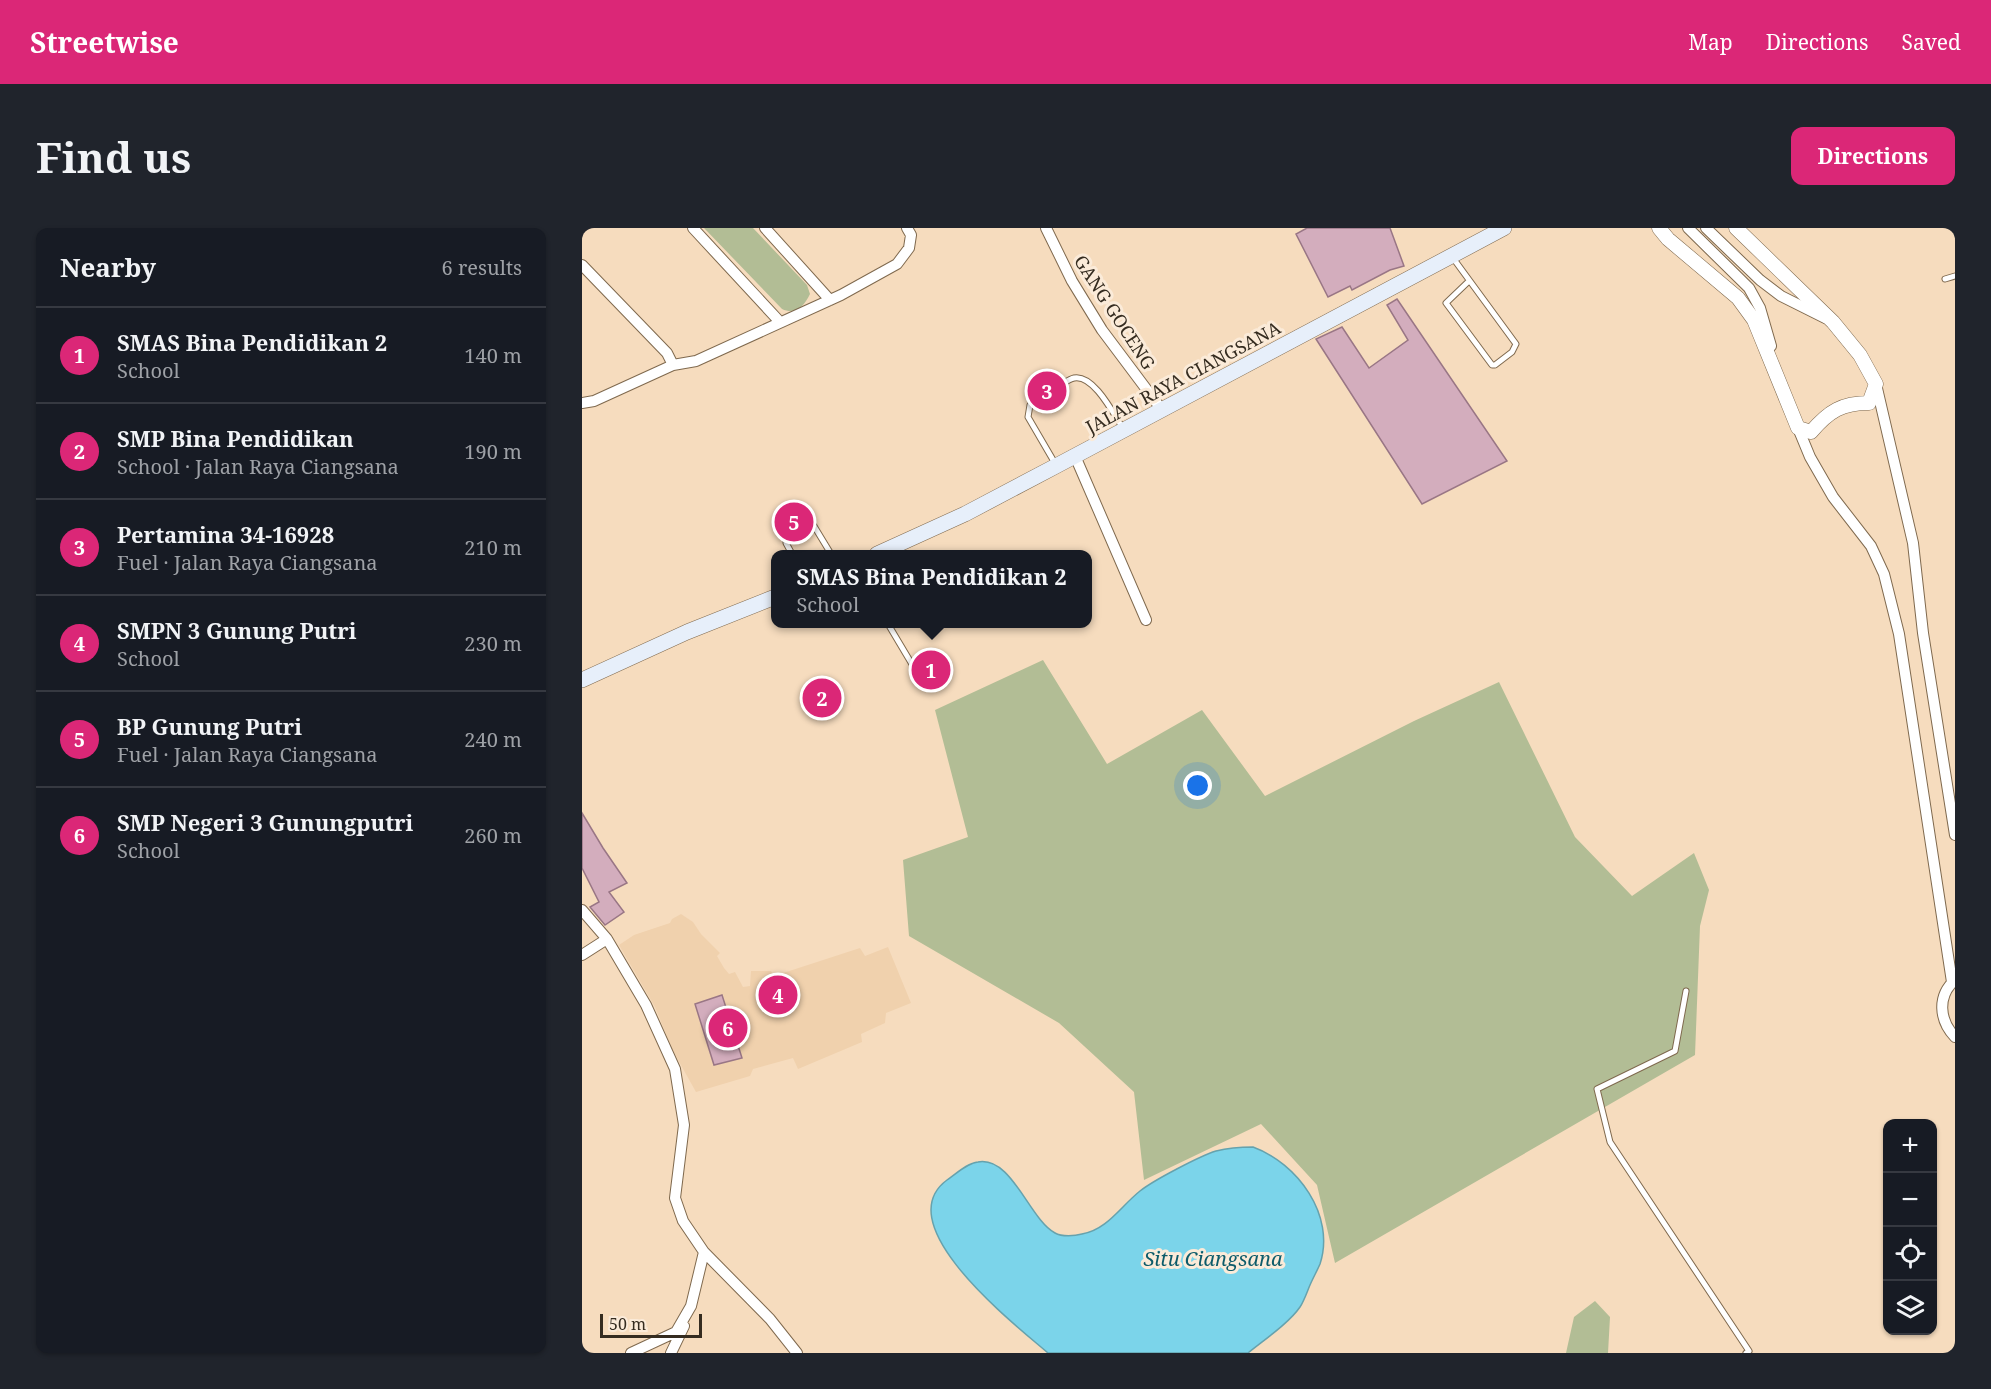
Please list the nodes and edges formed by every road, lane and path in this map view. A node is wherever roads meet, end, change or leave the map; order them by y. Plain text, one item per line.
1 (693, 228) edge
2 (765, 228) edge
3 (907, 228) edge
4 (1046, 228) edge
5 (1504, 228) edge
6 (1659, 228) edge
7 (1688, 228) edge
8 (1706, 228) edge
9 (1736, 228) edge
10 (1452, 257) junction
11 (582, 265) edge
12 (1955, 276) edge
13 (1945, 279) dead end
14 (1469, 281) junction
15 (830, 300) junction
16 (780, 322) junction
17 (1833, 322) junction
18 (673, 365) junction
19 (1876, 384) junction
20 (1785, 396) junction
21 (582, 403) edge
22 (1869, 403) junction
23 (1162, 410) junction
24 (1884, 417) junction
25 (1125, 430) junction
26 (1805, 430) junction
27 (1075, 456) junction
28 (1056, 466) junction
29 (790, 550) edge
30 (828, 550) edge
31 (887, 550) edge
32 (771, 599) edge
33 (1146, 621) dead end
34 (890, 628) edge
35 (919, 676) dead end
36 (582, 680) edge
37 (1955, 835) edge
38 (582, 912) edge
39 (607, 939) junction
40 (582, 955) edge
41 (1954, 981) edge
42 (1686, 991) dead end
43 (1955, 1036) edge
44 (704, 1252) junction
45 (691, 1306) junction
46 (631, 1353) edge
47 (670, 1353) edge
48 (797, 1353) edge
49 (1746, 1353) edge

1 - 16 street
2 - 15 street
3 - 15 street
4 - 23 street, GANG GOCENG
5 - 10 main road, JALAN RAYA CIANGSANA
6 - 20 street
7 - 20 street
8 - 17 street
9 - 17 street
10 - 14 lane
10 - 23 main road, JALAN RAYA CIANGSANA
11 - 18 street
12 - 13 lane
14 - 14 lane
15 - 16 street
16 - 18 street
17 - 19 street
18 - 21 street
19 - 22 street
19 - 24 street
20 - 26 street
22 - 24 street
22 - 26 street
23 - 25 main road, JALAN RAYA CIANGSANA
24 - 37 street
25 - 27 main road, JALAN RAYA CIANGSANA
25 - 28 lane
26 - 41 street
27 - 28 main road, JALAN RAYA CIANGSANA
27 - 33 street
28 - 31 main road, JALAN RAYA CIANGSANA
29 - 30 lane
32 - 36 main road
34 - 35 lane
38 - 39 street
39 - 40 street
39 - 44 street
41 - 43 street
42 - 49 lane
44 - 45 street
44 - 48 street
45 - 46 street
45 - 47 street

